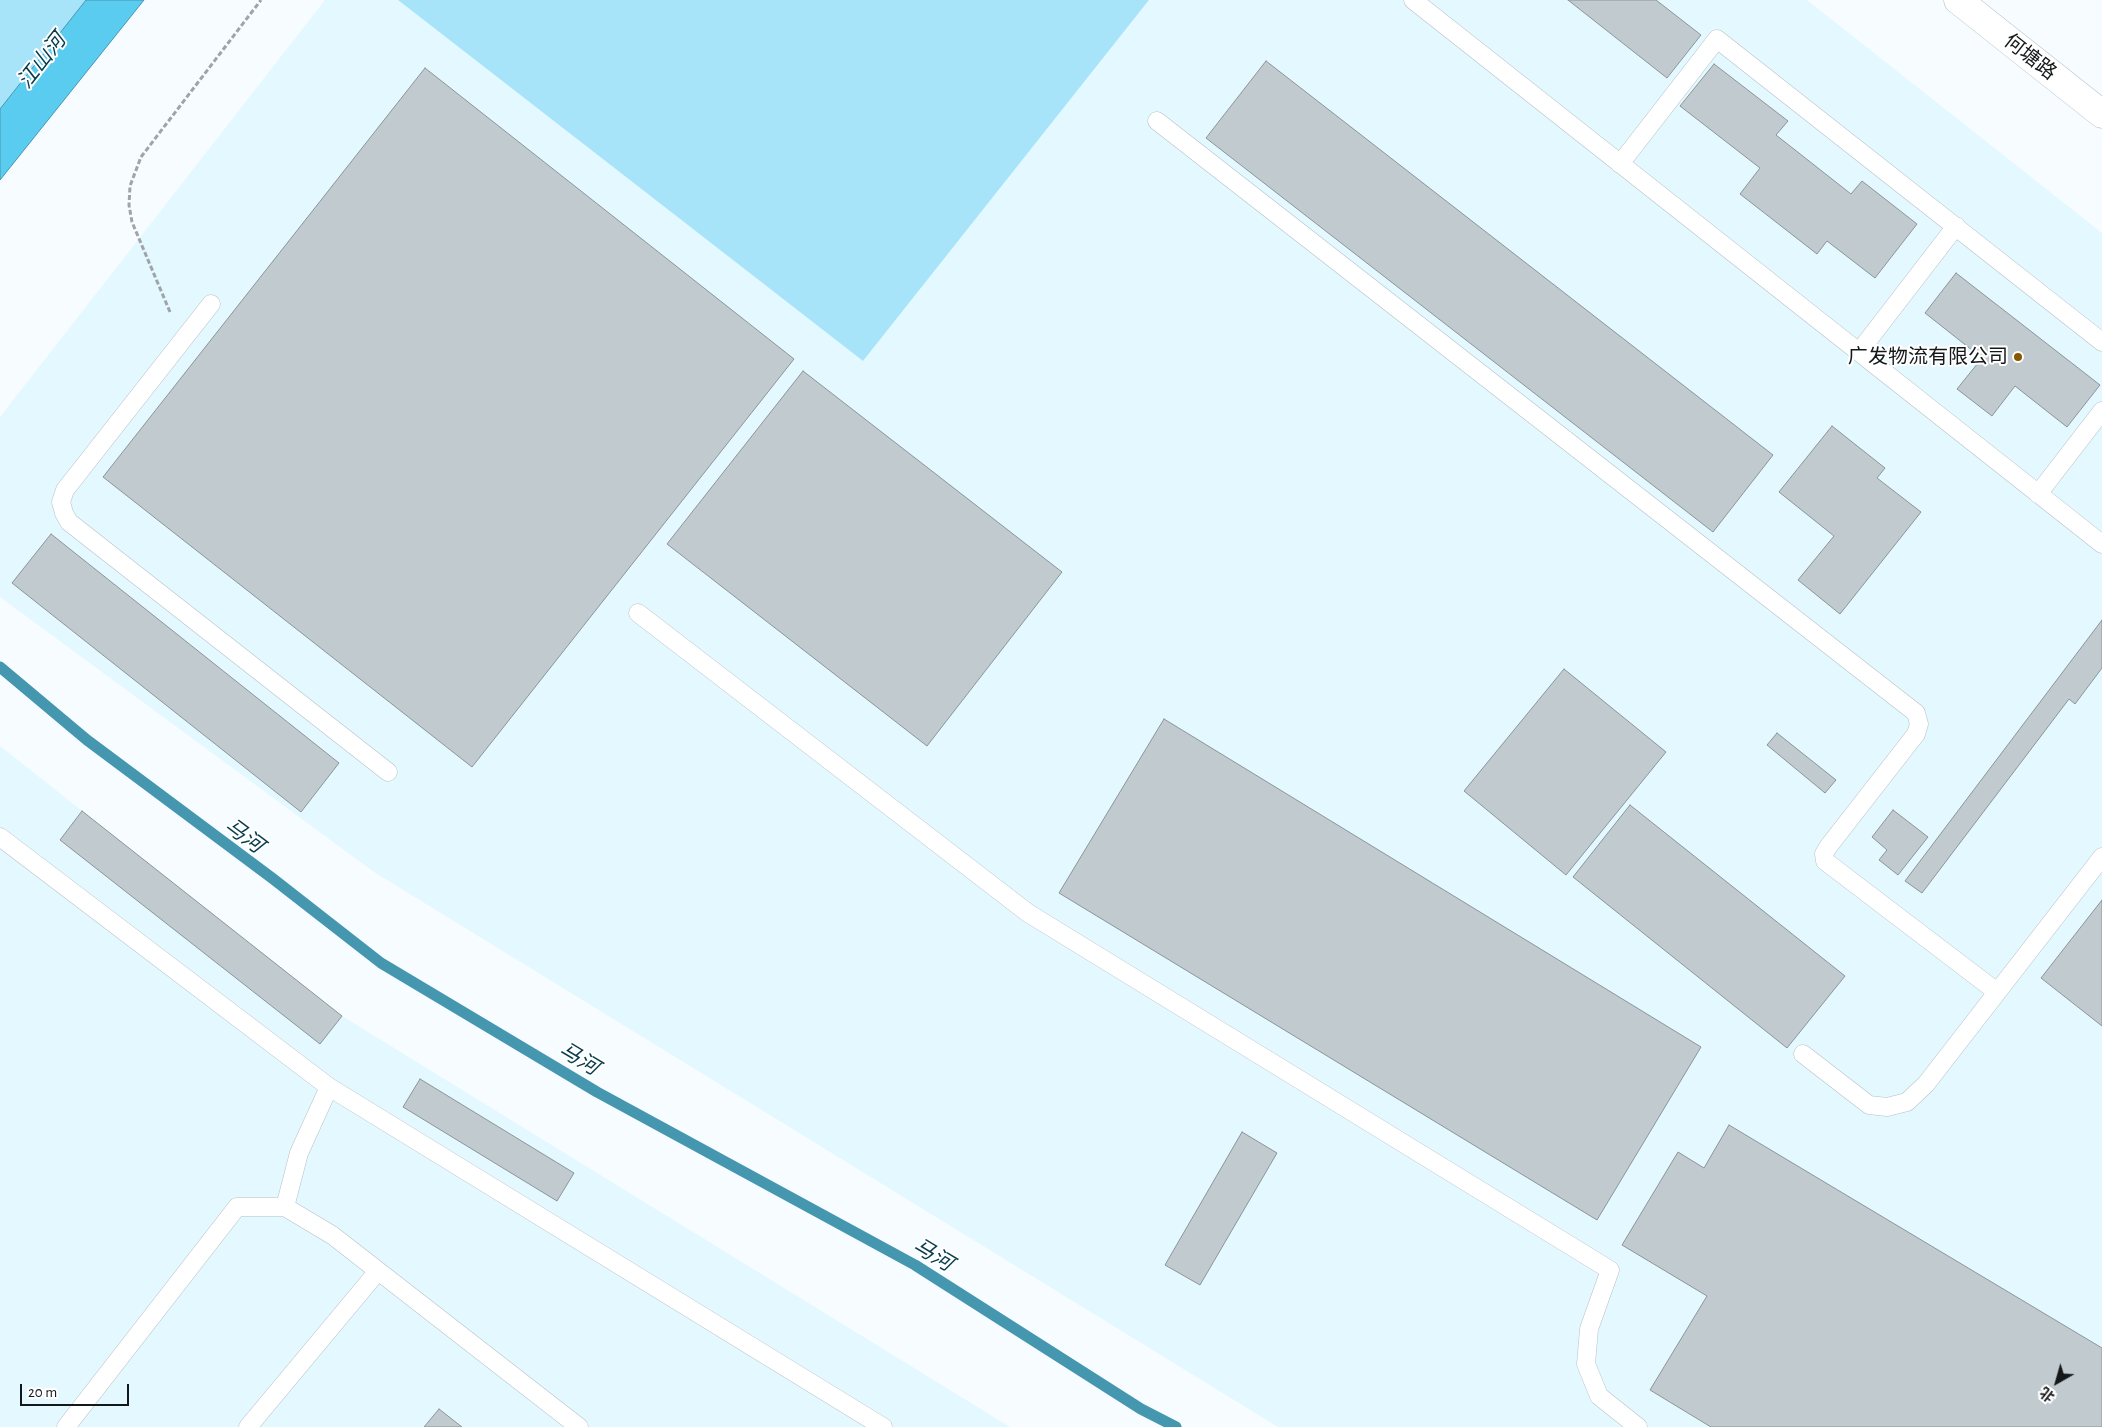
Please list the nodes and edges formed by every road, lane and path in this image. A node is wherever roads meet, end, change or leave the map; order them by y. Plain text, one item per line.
1 (261, 0) edge
2 (1413, 0) edge
3 (1958, 0) edge
4 (2102, 114) edge
5 (1157, 121) dead end
6 (1620, 164) junction
7 (1956, 226) junction
8 (211, 304) dead end
9 (182, 340) junction
10 (2102, 342) edge
11 (1859, 352) junction
12 (2102, 411) edge
13 (2038, 494) junction
14 (2102, 544) edge
15 (638, 612) dead end
16 (388, 772) dead end
17 (0, 837) edge
18 (2102, 857) edge
19 (1997, 992) junction
20 (1803, 1054) dead end
21 (330, 1087) junction
22 (285, 1207) junction
23 (378, 1271) junction
24 (66, 1427) edge
25 (248, 1427) edge
26 (579, 1427) edge
27 (883, 1427) edge
28 (1638, 1427) edge

1 - 9 path
2 - 6 lane
3 - 4 street, 何塘路
5 - 19 lane
6 - 7 lane
6 - 11 lane
7 - 10 lane
7 - 11 lane
8 - 9 lane
9 - 16 lane
11 - 13 lane
12 - 13 lane
13 - 14 lane
15 - 28 lane
17 - 21 lane
18 - 19 lane
19 - 20 lane
21 - 22 lane
21 - 27 lane
22 - 23 lane
22 - 24 lane
23 - 25 lane
23 - 26 lane

